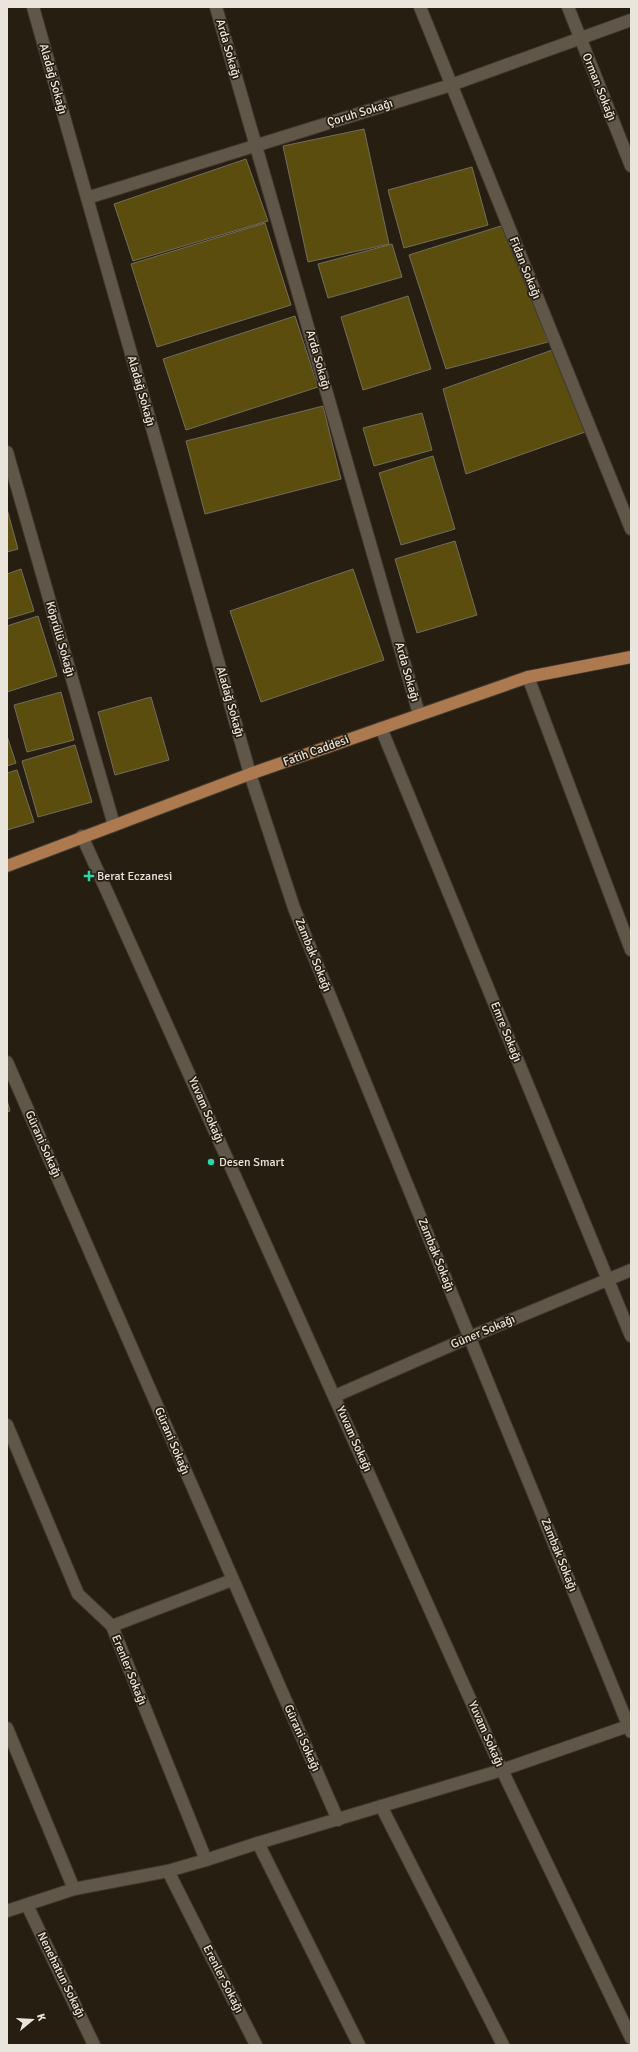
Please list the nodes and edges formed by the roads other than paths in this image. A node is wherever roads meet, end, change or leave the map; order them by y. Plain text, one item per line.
1 (33, 7) edge
2 (216, 7) edge
3 (420, 7) edge
4 (568, 7) edge
5 (631, 20) edge
6 (580, 38) junction
7 (451, 85) junction
8 (256, 145) junction
9 (631, 166) edge
10 (87, 198) junction
11 (7, 452) edge
12 (631, 529) edge
13 (631, 657) edge
14 (528, 677) junction
15 (419, 714) junction
16 (381, 728) junction
17 (250, 774) junction
18 (114, 825) junction
19 (82, 836) junction
20 (7, 866) edge
21 (631, 950) edge
22 (7, 1062) edge
23 (631, 1270) edge
24 (607, 1279) junction
25 (631, 1336) edge
26 (470, 1337) junction
27 (335, 1396) junction
28 (7, 1425) edge
29 (232, 1580) junction
30 (112, 1626) junction
31 (7, 1728) edge
32 (630, 1728) edge
33 (502, 1770) junction
34 (381, 1806) junction
35 (338, 1820) junction
36 (258, 1843) junction
37 (206, 1860) junction
38 (168, 1871) junction
39 (74, 1889) junction
40 (27, 1905) junction
41 (7, 1911) edge
42 (631, 2038) edge
43 (94, 2045) edge
44 (256, 2045) edge
45 (359, 2045) edge
46 (503, 2045) edge

1 - 10 street, Aladağ Sokağı
2 - 8 street, Arda Sokağı
3 - 7 street, Fidan Sokağı
4 - 6 street, Orman Sokağı
5 - 6 street, Çoruh Sokağı
6 - 7 street, Çoruh Sokağı
6 - 9 street, Orman Sokağı
7 - 8 street, Çoruh Sokağı
7 - 12 street, Fidan Sokağı
8 - 10 street, Çoruh Sokağı
8 - 15 street, Arda Sokağı
10 - 17 street, Aladağ Sokağı
11 - 18 street, Köprülü Sokağı
13 - 14 main road, Fatih Caddesi
14 - 15 main road, Fatih Caddesi
14 - 21 street
15 - 16 main road, Fatih Caddesi
16 - 17 main road, Fatih Caddesi
16 - 24 street, Emre Sokağı
17 - 18 main road, Fatih Caddesi
17 - 26 street, Zambak Sokağı
18 - 19 main road, Fatih Caddesi
19 - 20 main road, Fatih Caddesi
19 - 27 street, Yuvam Sokağı
22 - 29 street, Gürani Sokağı
23 - 24 street, Güner Sokağı
24 - 25 street, Emre Sokağı
24 - 26 street, Güner Sokağı
26 - 27 street, Güner Sokağı
26 - 32 street, Zambak Sokağı
27 - 33 street, Yuvam Sokağı
28 - 30 street, Erenler Sokağı
29 - 30 street
29 - 35 street, Gürani Sokağı
30 - 37 street, Erenler Sokağı
31 - 39 street
32 - 33 street
33 - 34 street
33 - 42 street, Yuvam Sokağı
34 - 35 street
34 - 46 street
35 - 36 street
36 - 37 street
36 - 45 street
37 - 38 street
38 - 39 street
38 - 44 street, Erenler Sokağı
39 - 40 street
40 - 41 street
40 - 43 street, Nenehatun Sokağı

